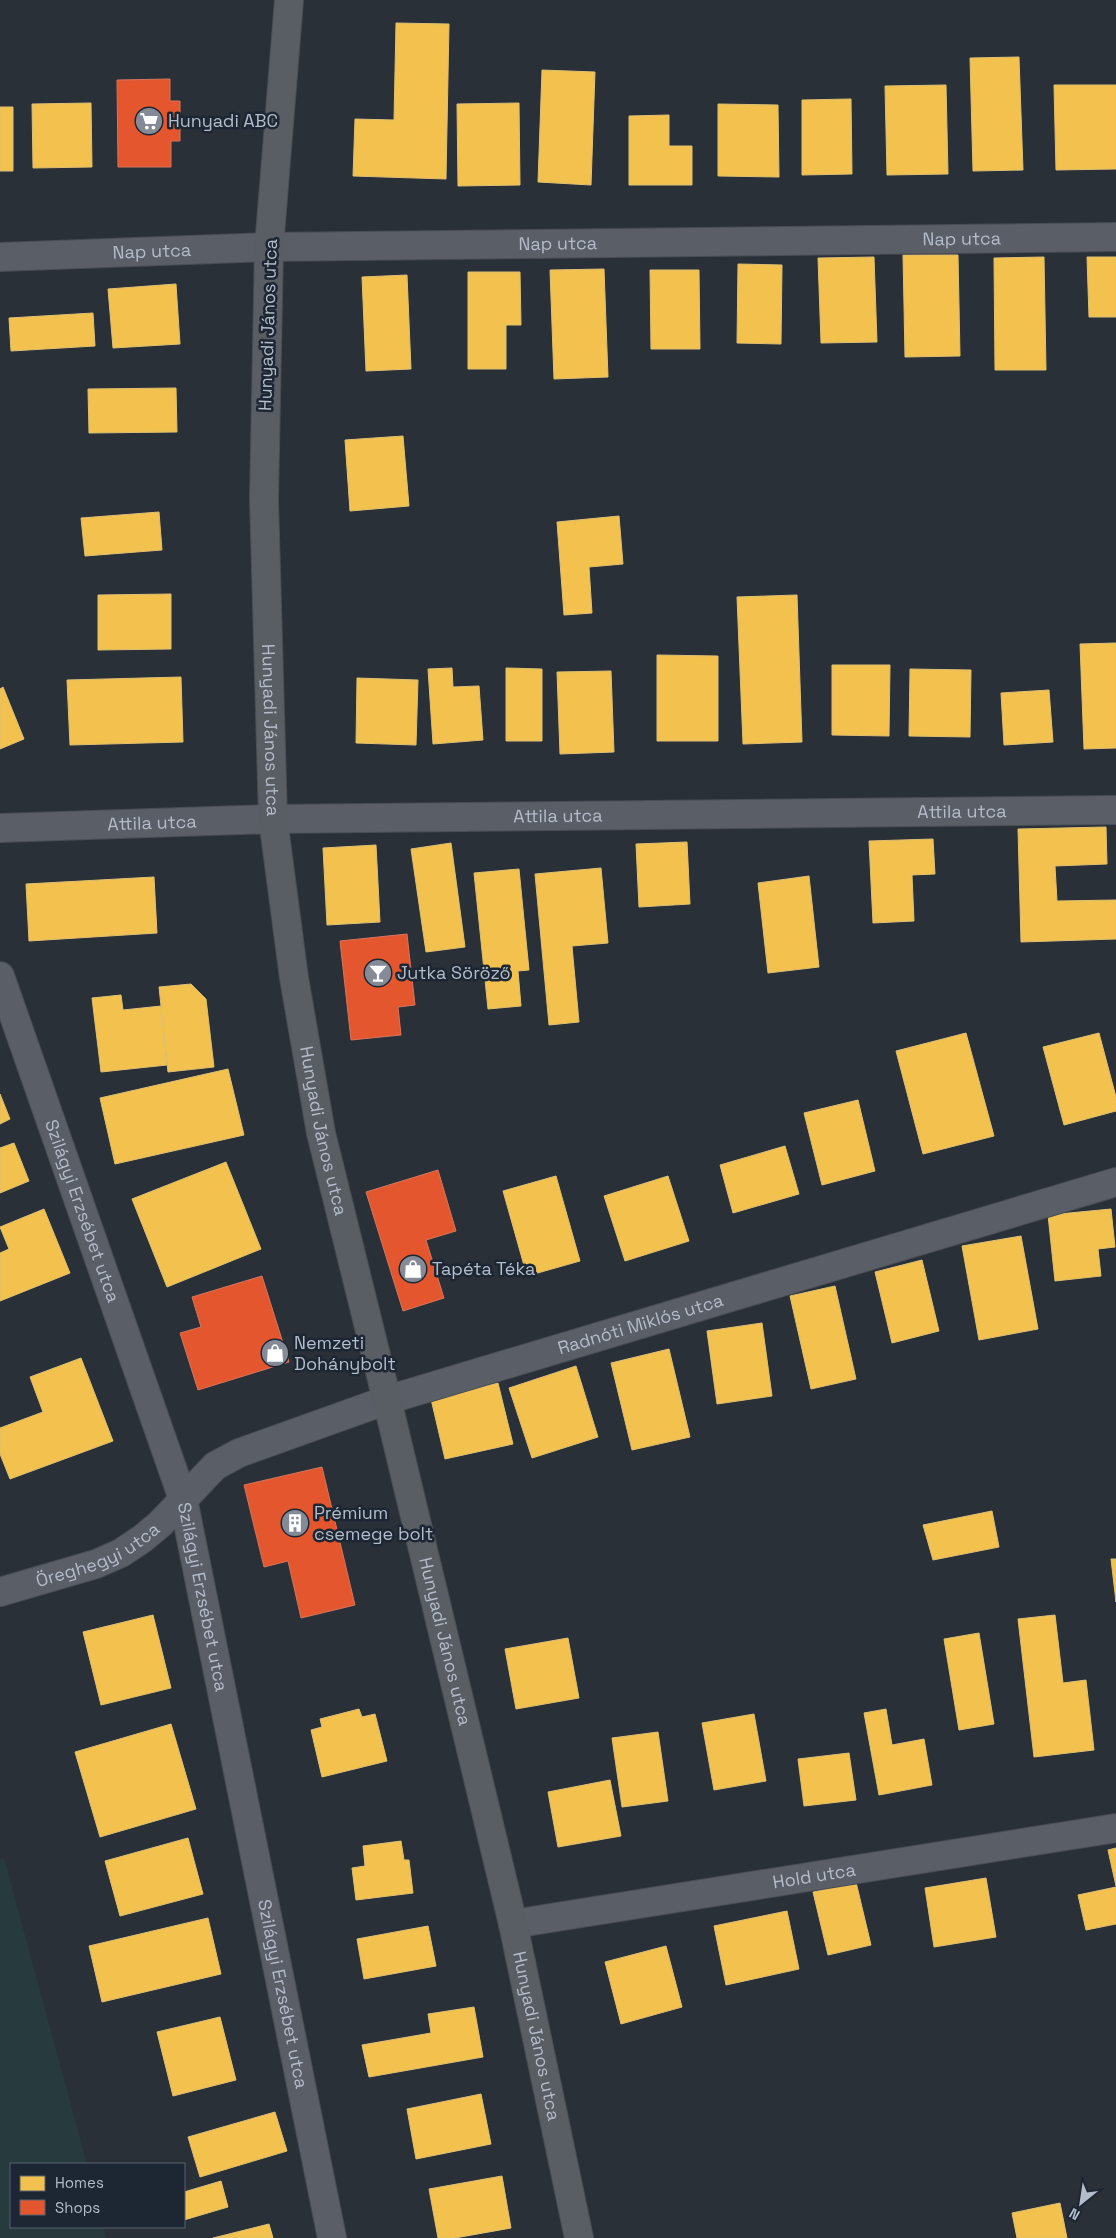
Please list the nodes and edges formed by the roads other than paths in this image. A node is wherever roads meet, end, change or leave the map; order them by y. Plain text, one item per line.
1 (289, 0) edge
2 (1116, 237) edge
3 (269, 247) junction
4 (0, 258) edge
5 (1116, 810) edge
6 (273, 819) junction
7 (0, 828) edge
8 (0, 976) edge
9 (1116, 1182) edge
10 (387, 1400) junction
11 (183, 1500) junction
12 (0, 1592) edge
13 (1116, 1828) edge
14 (513, 1924) junction
15 (332, 2238) edge
16 (579, 2238) edge

1 - 3 street, Hunyadi János utca
2 - 3 street, Nap utca
3 - 4 street, Nap utca
3 - 6 street, Hunyadi János utca
5 - 6 street, Attila utca
6 - 7 street, Attila utca
6 - 10 street, Hunyadi János utca
8 - 11 street, Szilágyi Erzsébet utca
9 - 10 street, Radnóti Miklós utca
10 - 11 street, Radnóti Miklós utca
10 - 14 street, Hunyadi János utca
11 - 12 street, Öreghegyi utca
11 - 15 street, Szilágyi Erzsébet utca
13 - 14 street, Hold utca
14 - 16 street, Hunyadi János utca

